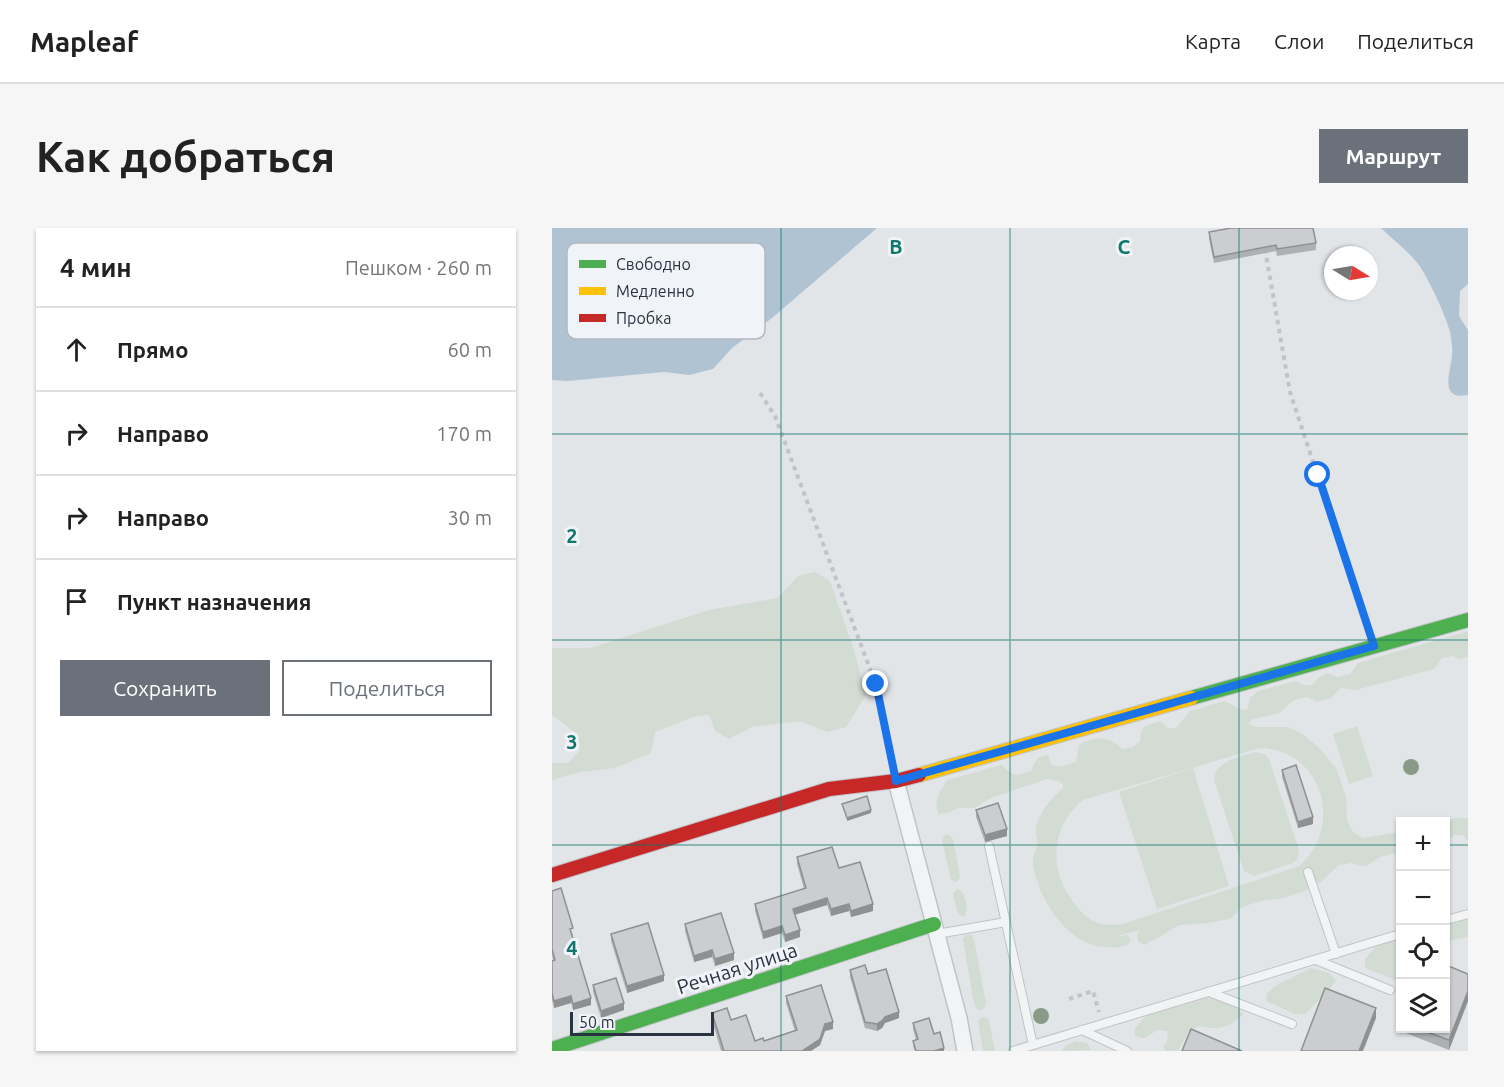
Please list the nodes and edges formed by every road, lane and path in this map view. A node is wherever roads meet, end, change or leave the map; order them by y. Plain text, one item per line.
1 (1264, 240) edge
2 (760, 393) dead end
3 (1468, 620) edge
4 (1374, 646) junction
5 (896, 781) junction
6 (989, 846) edge
7 (1308, 872) dead end
8 (552, 874) edge
9 (1468, 914) edge
10 (1450, 919) edge
11 (1006, 922) junction
12 (936, 929) junction
13 (1396, 936) edge
14 (1336, 954) junction
15 (1316, 960) junction
16 (1389, 990) dead end
17 (1209, 992) junction
18 (1069, 999) dead end
19 (1103, 1024) junction
20 (1292, 1024) dead end
21 (1082, 1030) junction
22 (1033, 1045) junction
23 (552, 1049) edge
24 (965, 1051) edge
25 (1013, 1051) edge
26 (1127, 1051) edge

1 - 4 path
2 - 5 path
3 - 4 street
4 - 5 street
5 - 8 street
5 - 12 street
6 - 11 lane
7 - 14 lane
9 - 10 lane
11 - 12 lane
11 - 22 lane
12 - 23 street, Речная улица
12 - 24 street
13 - 14 lane
14 - 15 lane
15 - 16 lane
15 - 17 lane
17 - 19 lane
17 - 20 lane
18 - 19 path
19 - 21 lane
21 - 22 lane
21 - 26 lane
22 - 25 lane

